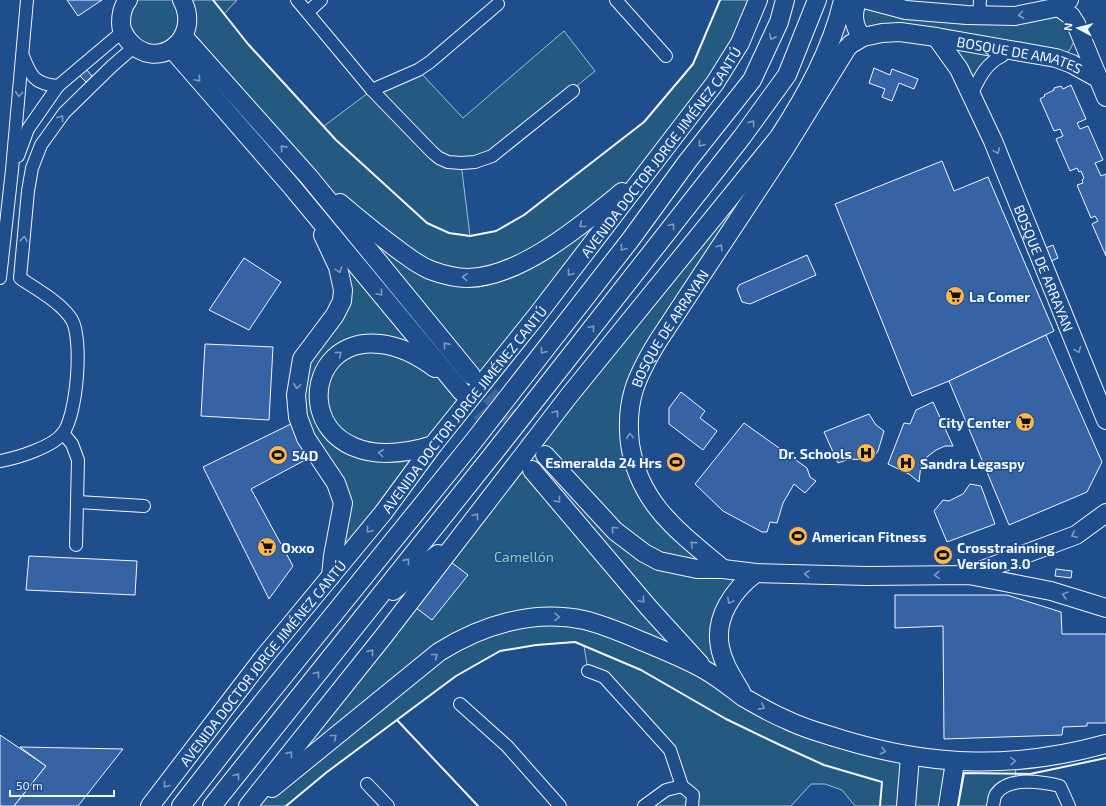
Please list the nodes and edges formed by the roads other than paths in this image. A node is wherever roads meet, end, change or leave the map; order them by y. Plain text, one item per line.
1 (27, 0) edge
2 (128, 0) edge
3 (297, 0) edge
4 (322, 0) edge
5 (616, 0) edge
6 (758, 0) edge
7 (785, 0) edge
8 (817, 0) edge
9 (843, 0) edge
10 (859, 0) edge
11 (868, 0) edge
12 (188, 3) edge
13 (498, 4) dead end
14 (1064, 4) edge
15 (979, 8) edge
16 (308, 12) junction
17 (1076, 24) junction
18 (122, 32) junction
19 (863, 37) junction
20 (936, 37) junction
21 (178, 43) junction
22 (134, 47) junction
23 (825, 53) junction
24 (22, 55) junction
25 (666, 56) dead end
26 (1002, 56) dead end
27 (1056, 58) junction
28 (1099, 79) junction
29 (62, 83) junction
30 (824, 86) junction
31 (372, 90) junction
32 (573, 91) dead end
33 (971, 95) junction
34 (1106, 97) edge
35 (784, 150) junction
36 (12, 170) junction
37 (645, 174) junction
38 (309, 177) junction
39 (292, 187) junction
40 (734, 193) junction
41 (3, 261) junction
42 (22, 262) junction
43 (0, 278) edge
44 (464, 385) junction
45 (1106, 420) edge
46 (63, 433) junction
47 (433, 445) junction
48 (545, 455) tunnel mouth
49 (0, 461) edge
50 (532, 470) tunnel mouth
51 (78, 502) junction
52 (144, 506) dead end
53 (1106, 513) edge
54 (464, 532) junction
55 (76, 545) dead end
56 (723, 569) junction
57 (756, 573) junction
58 (968, 575) junction
59 (331, 576) junction
60 (1105, 606) edge
61 (363, 616) junction
62 (706, 670) junction
63 (588, 671) dead end
64 (745, 698) junction
65 (460, 704) dead end
66 (1106, 744) edge
67 (910, 757) junction
68 (955, 762) junction
69 (367, 784) dead end
70 (682, 786) junction
71 (150, 806) edge
72 (181, 806) edge
73 (212, 806) edge
74 (249, 806) edge
75 (388, 806) edge
76 (560, 806) edge
77 (644, 806) edge
78 (692, 806) edge
79 (906, 806) edge
80 (948, 806) edge
81 (993, 806) edge
82 (1069, 806) edge

1 - 24 street
2 - 18 street
3 - 16 street
4 - 16 street
5 - 25 street
6 - 37 street, AVENIDA DOCTOR JORGE JIMÉNEZ CANTÚ
7 -> 72 street, AVENIDA DOCTOR JORGE JIMÉNEZ CANTÚ
61 -> 8 street
9 - 23 street
10 - 19 street
11 - 15 street
12 - 21 street
13 - 31 street
14 -> 15 street
14 - 17 street, BOSQUE DE AMATES
16 - 31 street
17 - 27 street
17 - 28 street, BOSQUE DE AMATES
18 - 22 street
18 - 29 street
19 - 20 street, BOSQUE DE AMATES
19 - 30 street, BOSQUE DE ARRAYAN
20 - 27 street, BOSQUE DE AMATES
20 - 33 street, BOSQUE DE ARRAYAN
21 - 22 street
38 -> 21 street
21 -> 39 street
42 -> 22 street
23 - 30 street
23 - 40 street
24 - 29 street
24 -> 36 street
26 - 33 street
27 - 28 street, BOSQUE DE AMATES
28 - 34 street, BOSQUE DE AMATES
29 - 36 street
30 - 35 street, BOSQUE DE ARRAYAN
31 - 32 street
33 -> 45 street, BOSQUE DE ARRAYAN
35 - 40 street
56 -> 35 street, BOSQUE DE ARRAYAN
36 - 41 street
37 -> 38 street
37 -> 47 street, AVENIDA DOCTOR JORGE JIMÉNEZ CANTÚ
44 -> 38 street
39 -> 44 street
39 -> 59 street
54 -> 40 street
41 - 42 street
41 - 43 street
42 - 46 street
47 -> 44 street
46 - 49 street
46 - 51 street
47 -> 59 street, AVENIDA DOCTOR JORGE JIMÉNEZ CANTÚ
56 -> 48 street
50 -> 62 street
51 - 52 street
51 - 55 street
53 -> 58 street
54 - 61 street
74 -> 54 street
56 - 57 street
58 -> 57 street
57 -> 64 street
60 -> 58 street
59 -> 71 street, AVENIDA DOCTOR JORGE JIMÉNEZ CANTÚ
73 -> 61 street
62 - 64 street
74 -> 62 street
63 - 70 street
64 -> 67 street
65 - 76 street
68 -> 66 street
67 - 68 street
67 - 79 street
68 - 80 street
69 - 75 street
70 - 77 street
70 - 78 street
81 - 82 street

